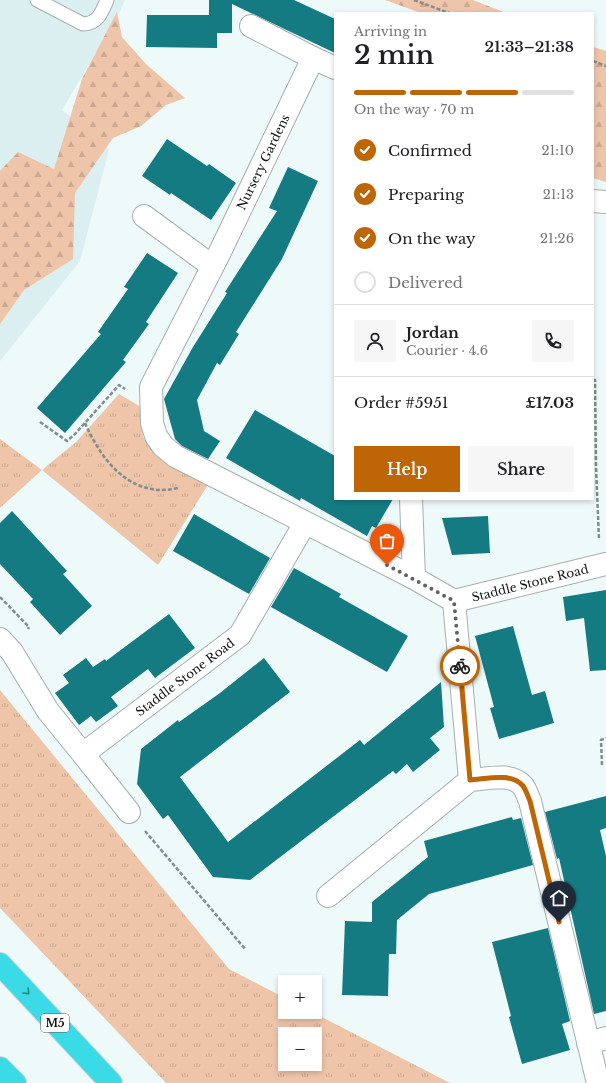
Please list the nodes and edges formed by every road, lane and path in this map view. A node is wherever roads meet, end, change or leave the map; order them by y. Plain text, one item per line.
1 (37, 0) edge
2 (107, 0) edge
3 (414, 0) edge
4 (446, 12) edge
5 (251, 26) dead end
6 (313, 58) junction
7 (594, 61) edge
8 (606, 66) edge
9 (334, 68) edge
10 (594, 201) edge
11 (606, 202) edge
12 (144, 216) dead end
13 (212, 266) junction
14 (594, 380) edge
15 (151, 405) junction
16 (40, 422) dead end
17 (85, 423) junction
18 (209, 475) junction
19 (411, 500) edge
20 (305, 523) junction
21 (603, 564) edge
22 (414, 578) junction
23 (454, 601) junction
24 (0, 640) edge
25 (606, 738) edge
26 (84, 754) junction
27 (602, 765) dead end
28 (470, 780) junction
29 (129, 812) joint
30 (328, 896) dead end
31 (246, 950) dead end
32 (0, 964) edge
33 (597, 1041) edge
34 (0, 1068) edge
35 (15, 1083) edge
36 (111, 1083) edge
37 (598, 1083) edge

1 - 2 lane
3 - 4 path
5 - 6 street
6 - 9 street
6 - 13 street, Nursery Gardens
7 - 8 path
10 - 11 street
12 - 13 street
13 - 15 street, Nursery Gardens
14 - 21 path
15 - 17 path
15 - 18 street, Nursery Gardens
16 - 17 path
17 - 18 path
18 - 20 street
19 - 22 street
20 - 22 street
20 - 26 street, Staddle Stone Road
21 - 23 street, Staddle Stone Road
22 - 23 street
23 - 28 street
24 - 26 street
25 - 27 path
26 - 29 street
28 - 30 street
28 - 33 street
29 - 31 path
32 -> 36 highway, M5
33 - 37 street
34 - 35 highway

